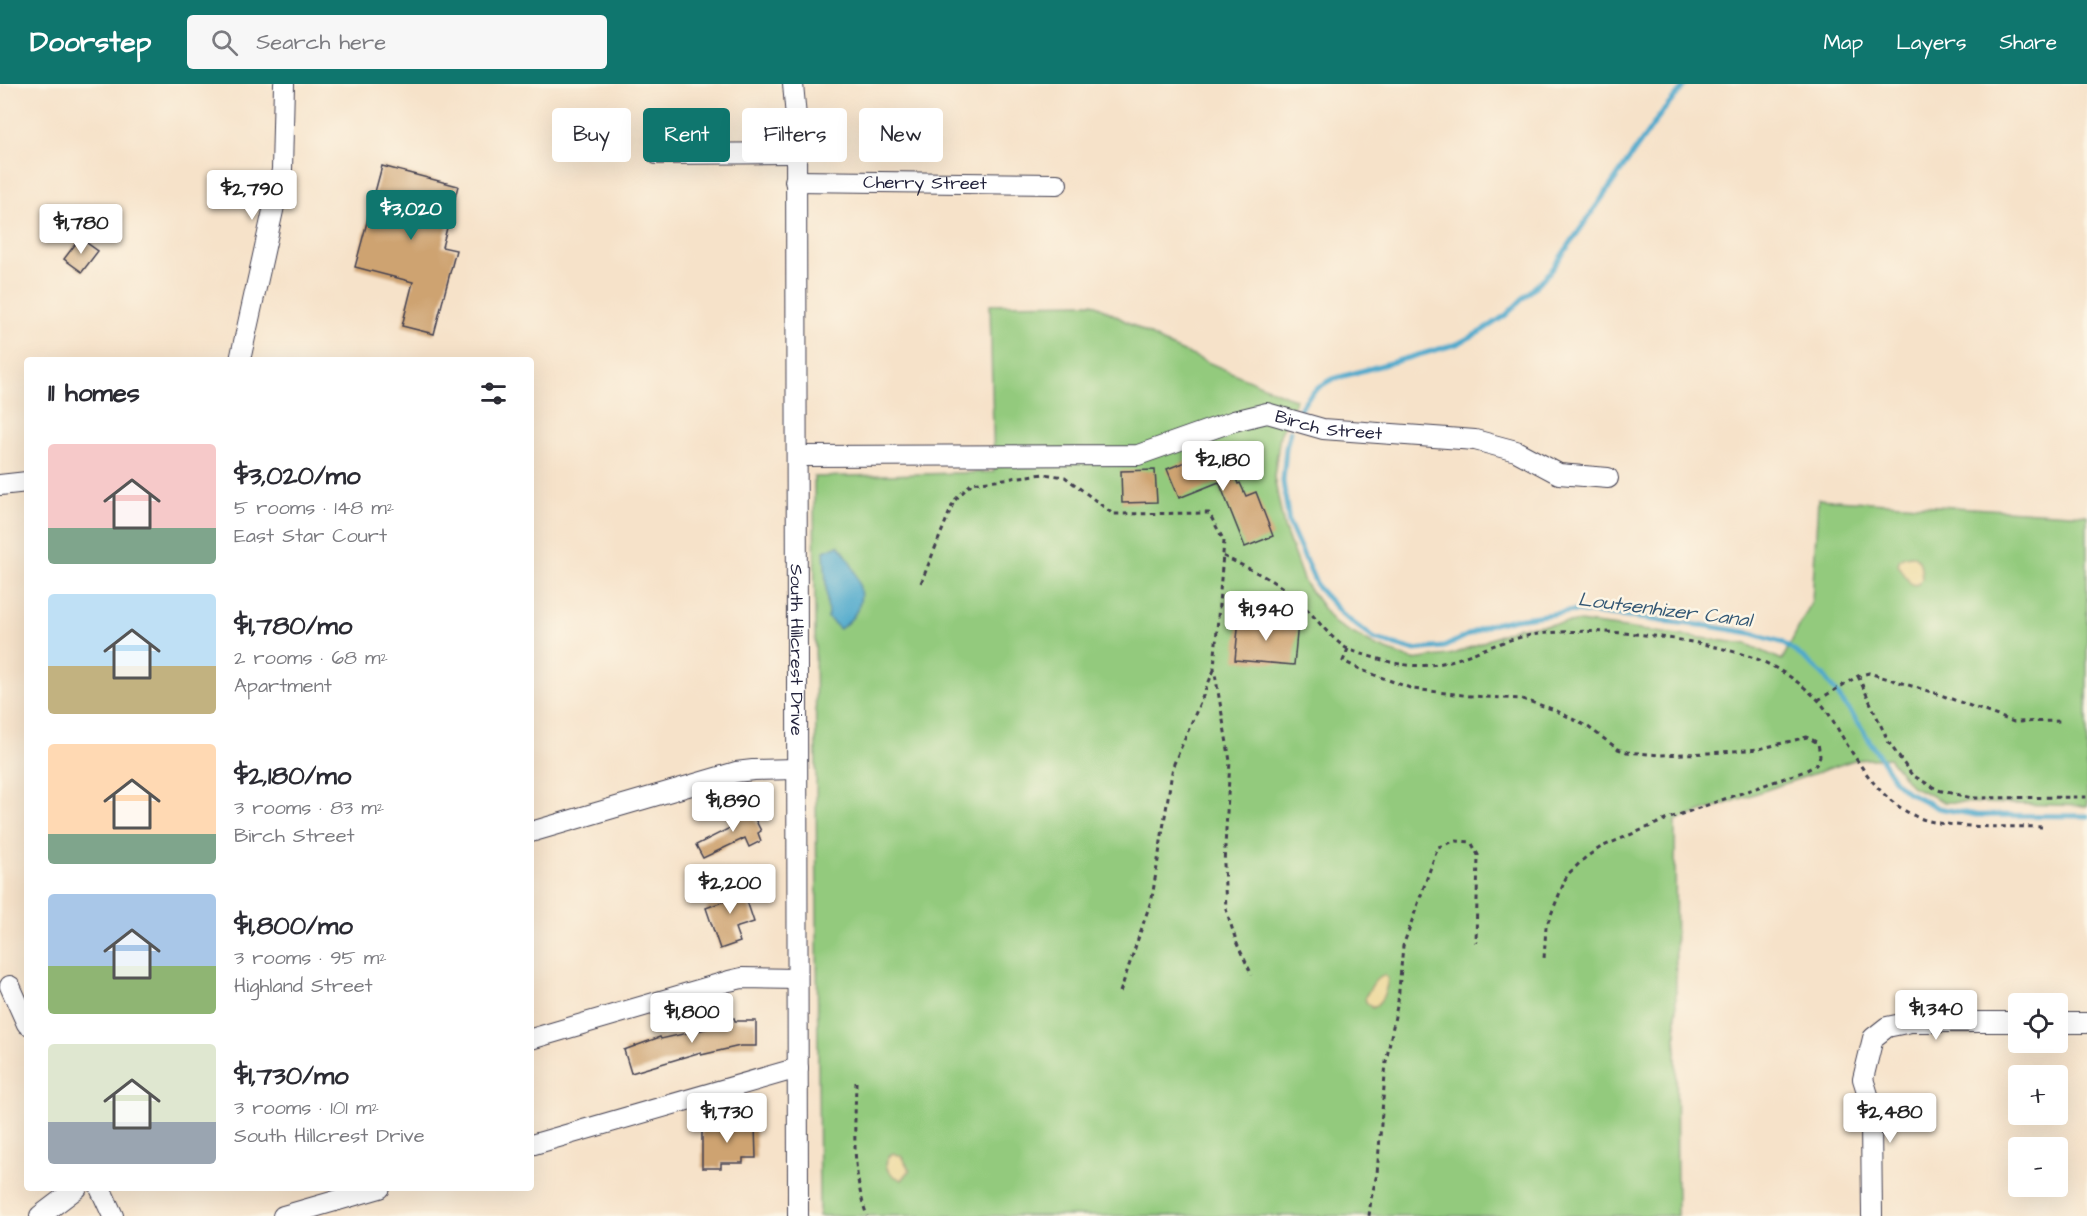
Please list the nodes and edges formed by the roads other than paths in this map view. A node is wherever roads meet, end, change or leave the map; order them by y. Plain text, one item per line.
1 (284, 84) edge
2 (793, 84) edge
3 (794, 108) edge
4 (795, 162) edge
5 (795, 181) junction
6 (1057, 184) dead end
7 (241, 357) edge
8 (797, 456) junction
9 (1608, 478) dead end
10 (24, 482) edge
11 (0, 485) edge
12 (796, 769) junction
13 (534, 831) edge
14 (797, 979) junction
15 (12, 986) edge
16 (24, 1016) edge
17 (2008, 1022) edge
18 (2068, 1023) edge
19 (2087, 1023) edge
20 (534, 1038) edge
21 (798, 1068) junction
22 (534, 1144) edge
23 (73, 1191) edge
24 (101, 1191) edge
25 (370, 1191) edge
26 (40, 1216) edge
27 (113, 1216) edge
28 (283, 1216) edge
29 (798, 1216) edge
30 (1872, 1216) edge

1 - 7 street
2 - 3 street, South Hillcrest Drive
4 - 5 street, South Hillcrest Drive
5 - 6 street, Cherry Street
5 - 8 street, South Hillcrest Drive
8 - 9 street, Birch Street
8 - 12 street, South Hillcrest Drive
10 - 11 street
12 - 13 street
12 - 14 street, South Hillcrest Drive
14 - 20 street
14 - 21 street, South Hillcrest Drive
15 - 16 street
17 - 30 street
18 - 19 street
21 - 22 street
21 - 29 street, South Hillcrest Drive
23 - 26 street
24 - 27 street
25 - 28 street

